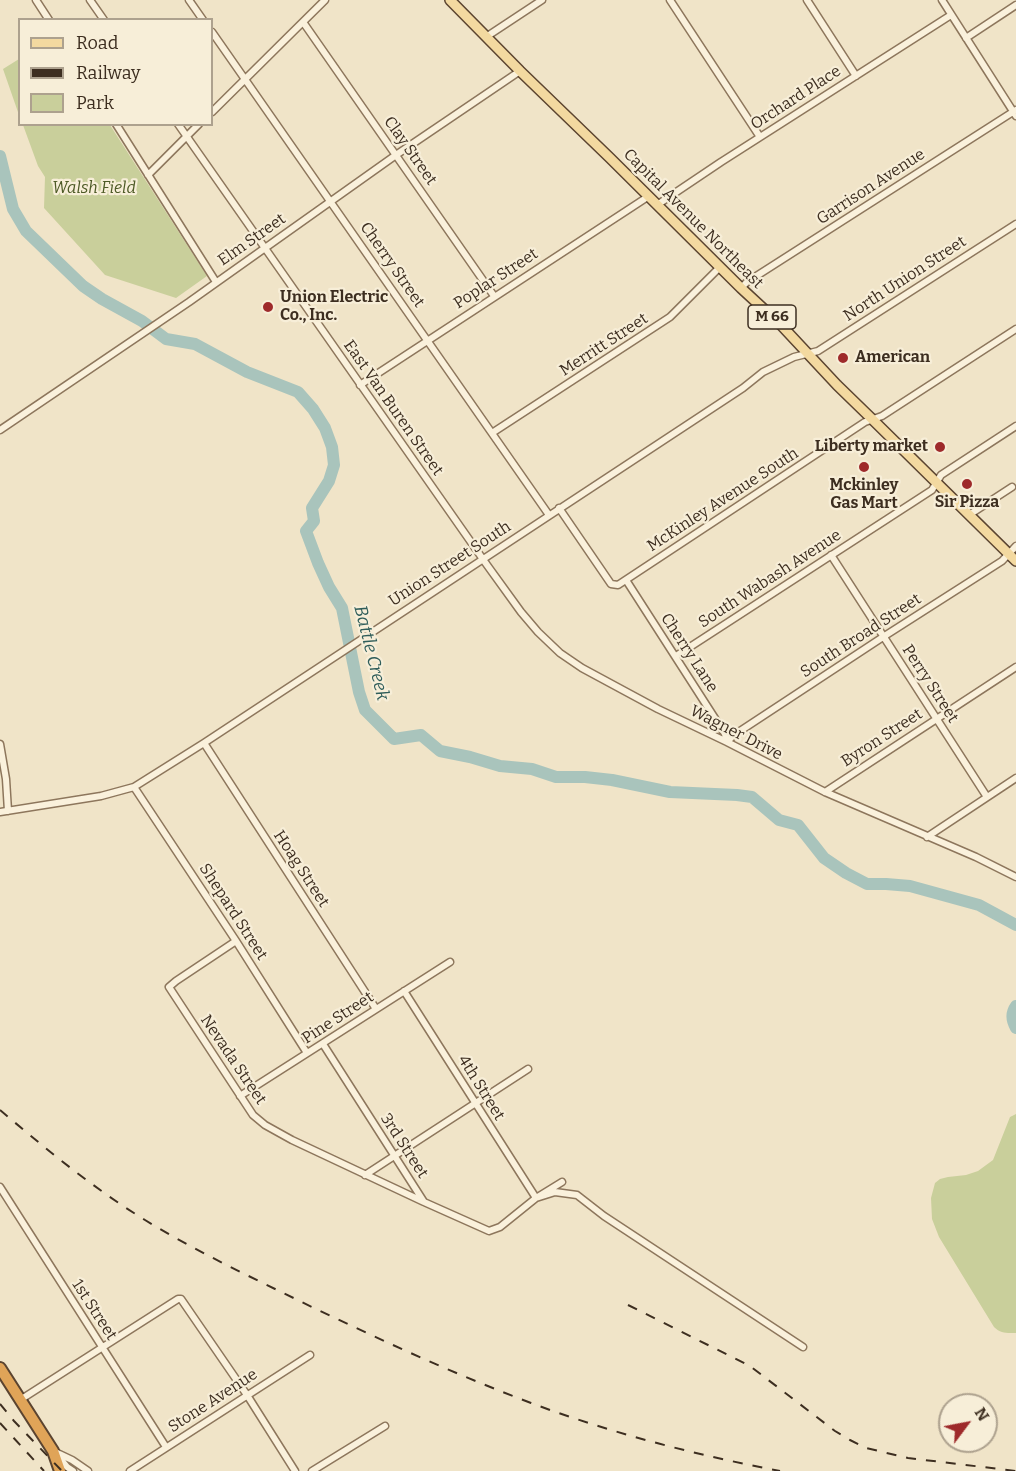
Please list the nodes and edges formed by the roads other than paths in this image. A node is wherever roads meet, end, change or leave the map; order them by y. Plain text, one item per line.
1 (36, 0) edge
2 (90, 0) edge
3 (189, 0) edge
4 (325, 0) edge
5 (450, 0) edge
6 (542, 0) edge
7 (670, 0) edge
8 (807, 0) edge
9 (942, 0) edge
10 (1016, 5) edge
11 (951, 15) junction
12 (48, 18) edge
13 (103, 18) edge
14 (202, 18) edge
15 (303, 22) junction
16 (213, 33) edge
17 (486, 37) junction
18 (966, 38) junction
19 (520, 71) junction
20 (856, 76) junction
21 (244, 79) junction
22 (213, 111) edge
23 (1015, 113) edge
24 (117, 126) edge
25 (179, 126) edge
26 (197, 126) edge
27 (186, 137) junction
28 (760, 137) junction
29 (396, 155) junction
30 (148, 175) junction
31 (649, 196) junction
32 (331, 201) junction
33 (657, 205) junction
34 (1016, 224) edge
35 (264, 248) junction
36 (720, 267) junction
37 (216, 282) junction
38 (741, 288) junction
39 (494, 296) junction
40 (1016, 329) edge
41 (428, 340) junction
42 (807, 354) junction
43 (360, 386) junction
44 (873, 420) junction
45 (1016, 426) edge
46 (0, 430) edge
47 (492, 433) junction
48 (936, 483) junction
49 (1012, 487) dead end
50 (559, 508) junction
51 (549, 515) junction
52 (969, 515) junction
53 (1016, 546) edge
54 (1008, 554) junction
55 (831, 555) junction
56 (483, 559) junction
57 (1016, 561) edge
58 (626, 580) junction
59 (883, 637) junction
60 (676, 656) junction
61 (1016, 667) edge
62 (936, 718) junction
63 (204, 742) junction
64 (728, 742) junction
65 (0, 744) edge
66 (1016, 778) edge
67 (134, 786) junction
68 (825, 792) junction
69 (987, 797) junction
70 (8, 811) junction
71 (0, 812) edge
72 (927, 837) junction
73 (1016, 877) edge
74 (236, 941) junction
75 (450, 962) dead end
76 (404, 991) junction
77 (376, 1009) junction
78 (323, 1044) junction
79 (308, 1053) junction
80 (528, 1069) dead end
81 (240, 1095) junction
82 (475, 1104) junction
83 (394, 1156) junction
84 (365, 1175) junction
85 (562, 1182) dead end
86 (0, 1187) edge
87 (536, 1198) junction
88 (424, 1202) junction
89 (102, 1347) junction
90 (803, 1347) dead end
91 (310, 1355) dead end
92 (0, 1368) edge
93 (247, 1395) junction
94 (20, 1400) junction
95 (385, 1426) dead end
96 (166, 1447) junction
97 (53, 1450) junction
98 (60, 1471) edge
99 (73, 1471) edge
100 (88, 1471) edge
101 (130, 1471) edge
102 (295, 1471) edge
103 (312, 1471) edge

1 - 12 street
2 - 13 street
3 - 14 street
4 - 15 street
5 - 17 main road, Capital Avenue Northeast / M 66
6 - 17 street
7 - 28 street
8 - 20 street
9 - 11 street
10 - 18 street
11 - 18 street
11 - 20 street, Orchard Place
15 - 21 street
15 - 29 street, Clay Street
16 - 21 street, Cherry Street
17 - 19 main road, Capital Avenue Northeast / M 66
18 - 23 street
19 - 29 street, Elm Street
19 - 31 main road, Capital Avenue Northeast / M 66
20 - 28 street, Orchard Place
21 - 22 street
21 - 32 street, Cherry Street
23 - 38 street, Garrison Avenue
24 - 30 street
25 - 27 street, East Van Buren Street
26 - 27 street
27 - 30 street
27 - 35 street, East Van Buren Street
28 - 33 street, Orchard Place
29 - 32 street, Elm Street
29 - 39 street, Clay Street
30 - 37 street
31 - 33 main road, Capital Avenue Northeast / M 66
31 - 39 street, Poplar Street
32 - 35 street, Elm Street
32 - 41 street, Cherry Street
33 - 36 main road, Capital Avenue Northeast / M 66
34 - 42 street, North Union Street
35 - 37 street, Elm Street
35 - 43 street, East Van Buren Street
36 - 38 main road, Capital Avenue Northeast / M 66
36 - 47 street, Merritt Street
37 - 46 street, Elm Street
38 - 42 main road, Capital Avenue Northeast / M 66
39 - 41 street, Poplar Street
40 - 44 street, McKinley Avenue South
41 - 43 street, Poplar Street
41 - 47 street, Cherry Street
42 - 44 main road, Capital Avenue Northeast / M 66
42 - 50 street, Union Street South
43 - 56 street, East Van Buren Street
44 - 48 main road, Capital Avenue Northeast / M 66
44 - 58 street, McKinley Avenue South
45 - 48 street, South Wabash Avenue
47 - 51 street, Cherry Street
48 - 52 main road, Capital Avenue Northeast / M 66
48 - 55 street, South Wabash Avenue
49 - 52 street
50 - 51 street, Union Street South
50 - 58 street, McKinley Avenue South
51 - 56 street, Union Street South
52 - 54 main road, Capital Avenue Northeast / M 66
53 - 54 street, South Broad Street
54 - 57 main road, Capital Avenue Northeast / M 66
54 - 59 street, South Broad Street
55 - 59 street, Perry Street
55 - 60 street, South Wabash Avenue
56 - 63 street, Union Street South
56 - 64 street, Wagner Drive
58 - 60 street, Cherry Lane
59 - 62 street, Perry Street
59 - 64 street, South Broad Street
60 - 64 street, Cherry Lane
61 - 62 street, Byron Street
62 - 68 street, Byron Street
62 - 69 street, Perry Street
63 - 67 street, Union Street South
63 - 77 street, Hoag Street
64 - 68 street, Wagner Drive
65 - 70 street
66 - 69 street
67 - 70 street, Union Street South
67 - 74 street, Shepard Street
68 - 72 street, Wagner Drive
69 - 72 street
70 - 71 street, Union Street South
72 - 73 street, Wagner Drive
74 - 79 street, Shepard Street
74 - 81 street, Nevada Street
75 - 76 street, Pine Street
76 - 77 street, Pine Street
76 - 82 street, 4th Street
77 - 78 street, Pine Street
78 - 79 street, Pine Street
78 - 83 street, 3rd Street
79 - 81 street, Pine Street
80 - 82 street
81 - 84 street, Nevada Street
82 - 83 street
82 - 87 street, 4th Street
83 - 84 street
83 - 88 street, 3rd Street
84 - 88 street, Nevada Street
85 - 87 street
86 - 89 street, 1st Street
87 - 88 street, 3rd Street
87 - 90 street
89 - 93 street
89 - 94 street
89 - 96 street, 1st Street
91 - 93 street, Stone Avenue
92 - 94 highway
93 - 96 street, Stone Avenue
93 - 102 street
94 - 97 highway
95 - 103 street
96 - 101 street, Stone Avenue
97 - 98 highway
97 - 99 street
97 - 100 street

